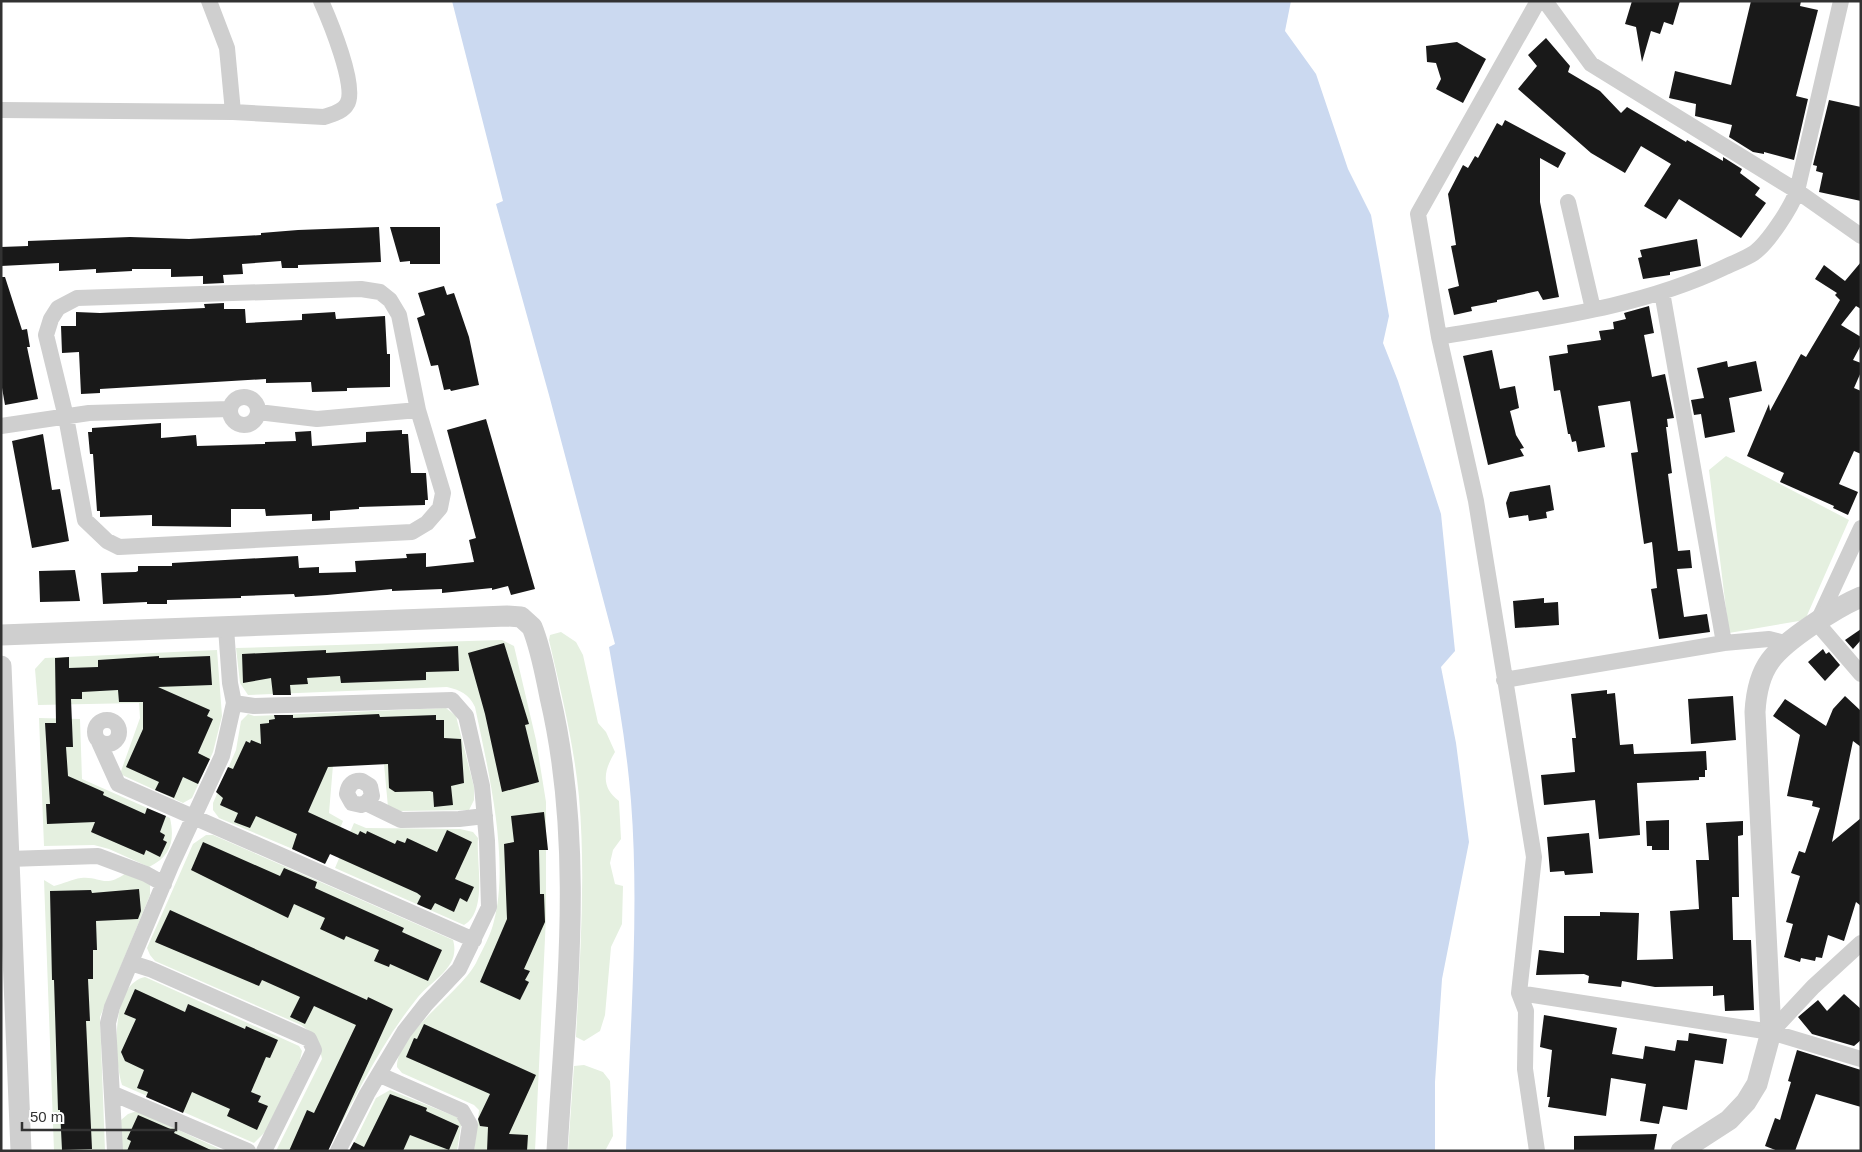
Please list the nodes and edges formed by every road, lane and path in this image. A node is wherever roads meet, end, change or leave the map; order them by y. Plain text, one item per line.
1 (209, 1) edge
2 (321, 1) edge
3 (1538, 1) edge
4 (1545, 1) edge
5 (1841, 1) edge
6 (1, 110) edge
7 (233, 112) junction
8 (1797, 191) junction
9 (1568, 202) dead end
10 (1861, 236) edge
11 (1662, 292) junction
12 (1593, 309) junction
13 (1439, 337) junction
14 (418, 410) junction
15 (66, 417) junction
16 (1, 426) edge
17 (1861, 528) edge
18 (1861, 597) edge
19 (1817, 624) junction
20 (226, 628) junction
21 (1, 635) edge
22 (1724, 643) junction
23 (1788, 644) junction
24 (1, 666) edge
25 (1861, 674) edge
26 (1504, 680) junction
27 (234, 703) junction
28 (99, 742) dead end
29 (366, 803) dead end
30 (485, 816) junction
31 (194, 817) junction
32 (10, 859) junction
33 (164, 884) junction
34 (474, 940) junction
35 (1861, 943) edge
36 (131, 963) junction
37 (1519, 993) junction
38 (1772, 1032) junction
39 (10, 1047) edge
40 (1861, 1059) edge
41 (380, 1075) junction
42 (114, 1094) junction
43 (21, 1151) edge
44 (115, 1151) edge
45 (248, 1151) edge
46 (264, 1151) edge
47 (338, 1151) edge
48 (466, 1151) edge
49 (557, 1151) edge
50 (1537, 1151) edge
51 (1681, 1151) edge

1 - 7 street
2 - 7 street
3 - 13 street
4 - 8 street
5 - 8 street
6 - 7 street
8 - 10 street
8 - 11 street
9 - 12 street
11 - 12 street
11 - 22 street
12 - 13 street
13 - 26 street
14 - 15 street
14 - 15 street
14 - 15 street
15 - 16 street
17 - 19 street
18 - 19 street
19 - 23 street
19 - 25 street
20 - 21 street
20 - 27 street
20 - 49 street
22 - 23 street
22 - 26 street
23 - 38 street
24 - 32 street
26 - 37 street
27 - 30 street
27 - 31 street
28 - 31 street
29 - 30 street
30 - 34 street
31 - 33 street
31 - 34 street
32 - 33 street
32 - 39 street
33 - 36 street
34 - 41 street
35 - 38 street
36 - 42 street
36 - 46 street
37 - 38 street
37 - 50 street
38 - 40 street
38 - 51 street
39 - 43 street
41 - 47 street
41 - 48 street
42 - 44 street
42 - 45 street

